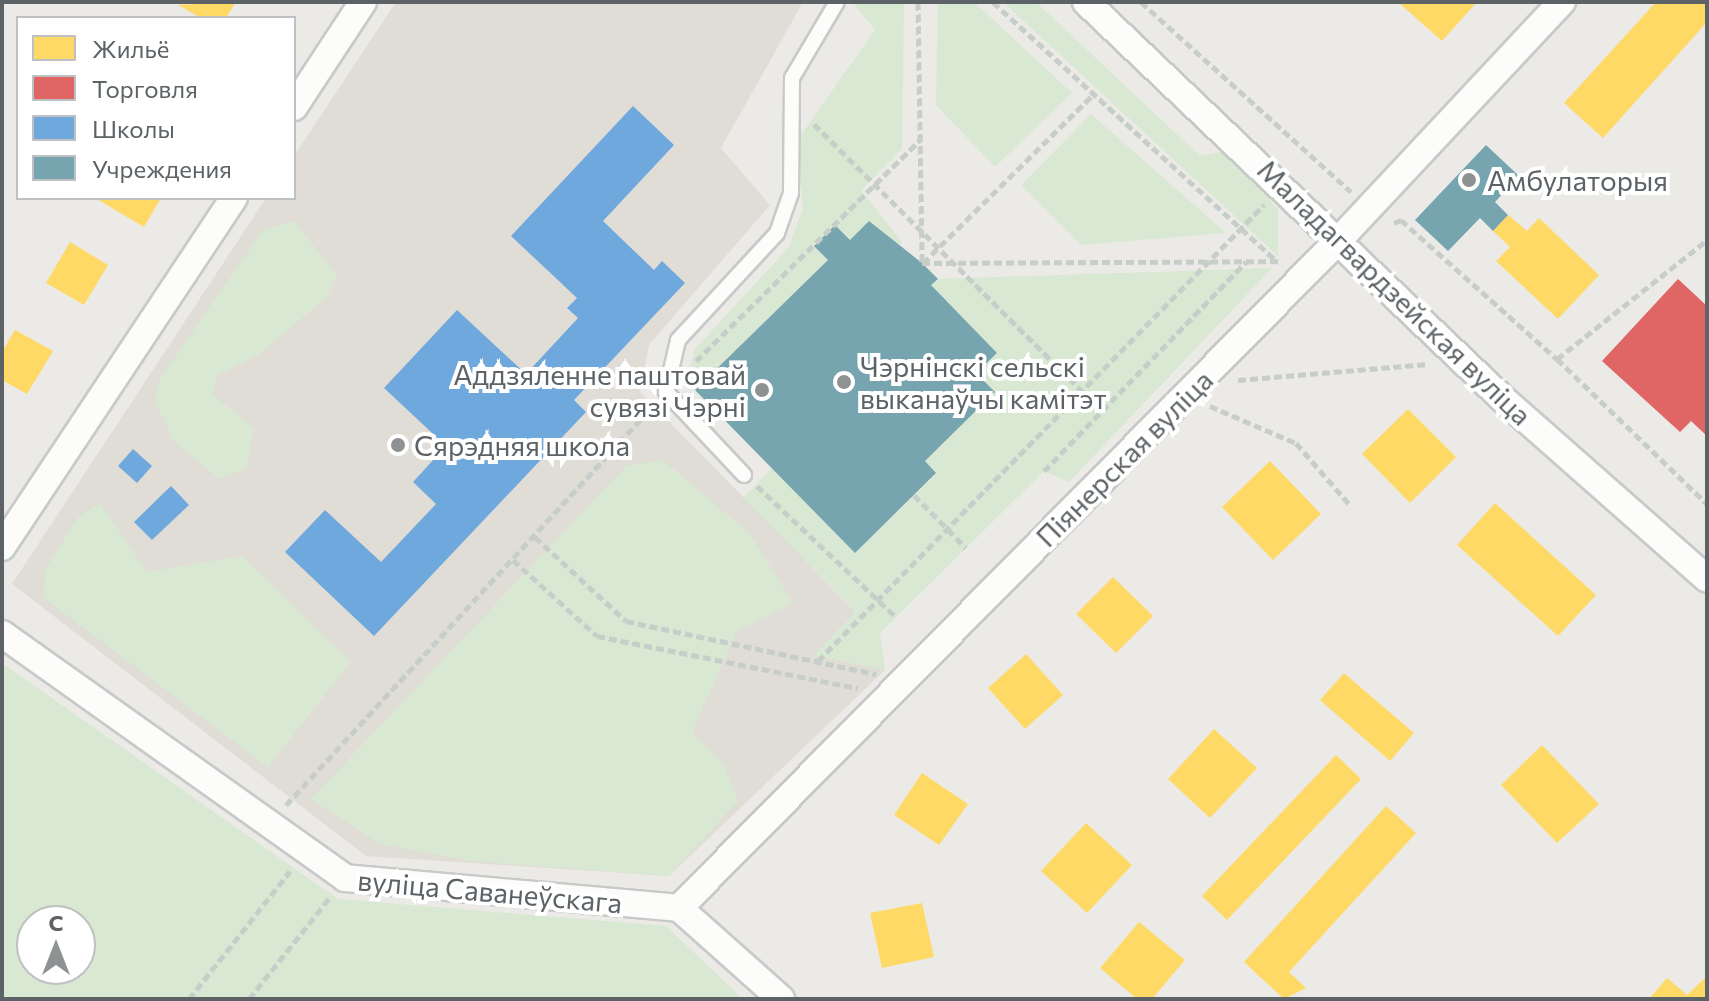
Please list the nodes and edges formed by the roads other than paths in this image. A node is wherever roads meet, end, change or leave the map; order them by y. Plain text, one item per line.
1 (363, 2) edge
2 (837, 2) edge
3 (1086, 2) edge
4 (1562, 2) edge
5 (296, 104) edge
6 (233, 200) edge
7 (1338, 241) junction
8 (744, 475) road end
9 (2, 547) edge
10 (1707, 579) edge
11 (2, 634) edge
12 (679, 908) junction
13 (781, 999) edge

1 - 5 street
2 - 8 lane
3 - 7 street, Маладагвардзейская вуліца
4 - 7 street, Піянерская вуліца
6 - 9 street
7 - 10 street, Маладагвардзейская вуліца
7 - 12 street, Піянерская вуліца
11 - 12 street, вуліца Саванеўскага
12 - 13 street

